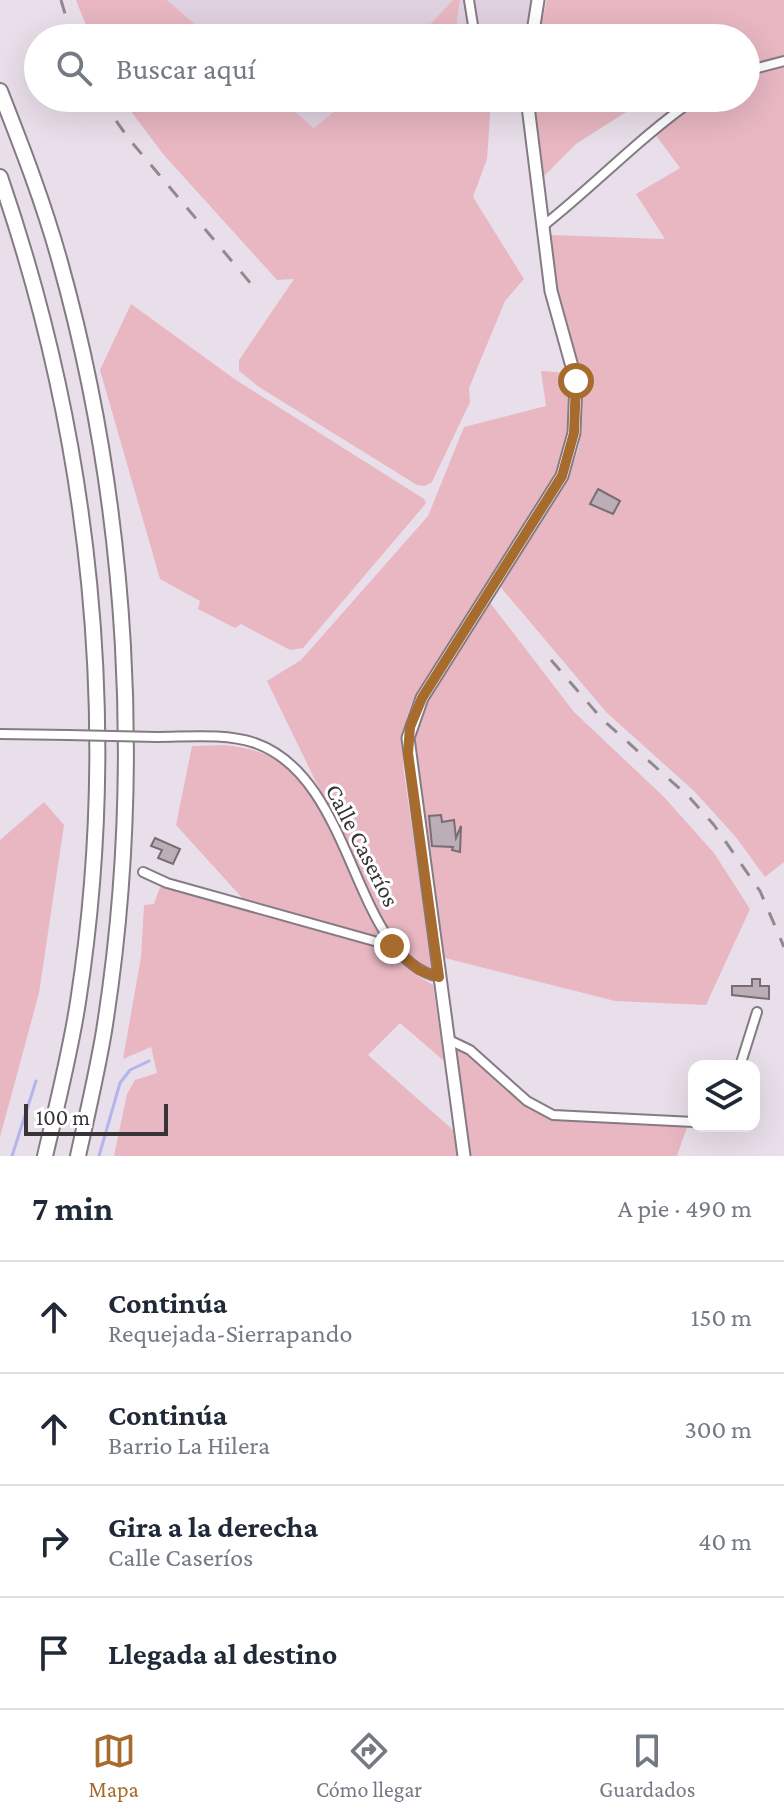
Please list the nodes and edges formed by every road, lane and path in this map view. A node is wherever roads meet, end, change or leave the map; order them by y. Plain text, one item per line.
1 (469, 0) edge
2 (538, 0) edge
3 (473, 24) edge
4 (534, 24) edge
5 (784, 61) edge
6 (760, 67) edge
7 (0, 91) edge
8 (525, 112) edge
9 (678, 112) edge
10 (0, 177) edge
11 (543, 226) junction
12 (0, 734) edge
13 (143, 872) dead end
14 (392, 946) junction
15 (439, 977) junction
16 (757, 1012) dead end
17 (447, 1039) junction
18 (742, 1060) edge
19 (688, 1122) edge
20 (45, 1156) edge
21 (78, 1156) edge
22 (464, 1156) edge

1 - 3 street
2 - 4 street
5 - 6 street
7 - 21 highway
8 - 11 street
9 - 11 street
10 - 20 highway
11 - 15 street
12 - 14 street, Calle Caseríos, bridge
13 - 14 street, Calle Caseríos
14 - 15 street, Calle Caseríos
15 - 17 street
16 - 18 street
17 - 19 street
17 - 22 street

